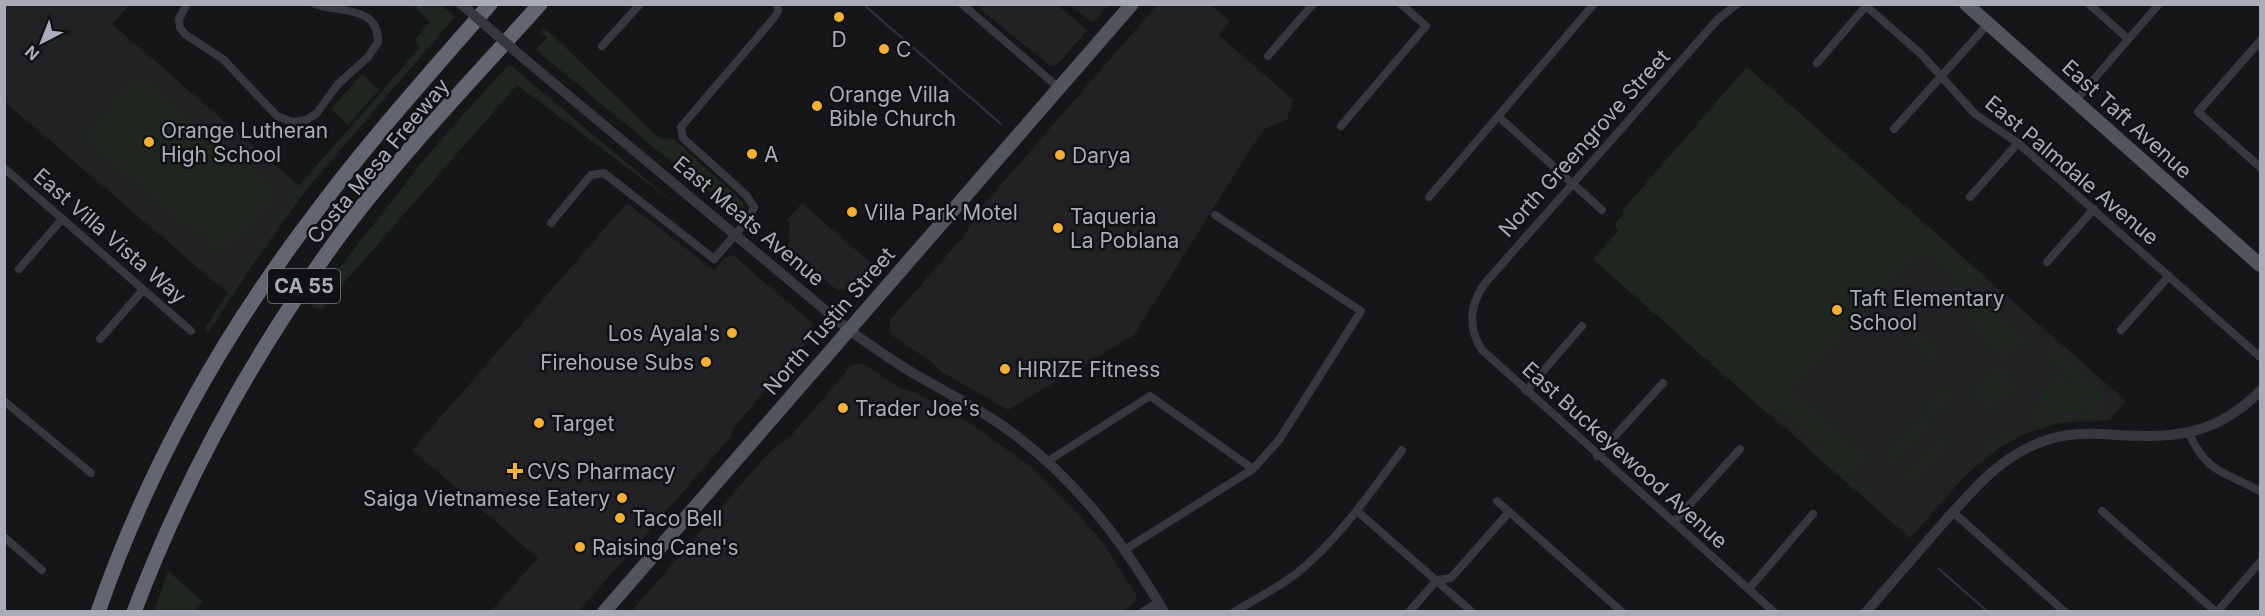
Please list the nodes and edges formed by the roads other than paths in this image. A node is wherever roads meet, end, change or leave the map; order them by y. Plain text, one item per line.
1 (187, 4) edge
2 (315, 4) edge
3 (461, 4) edge
4 (490, 4) edge
5 (540, 4) edge
6 (640, 4) edge
7 (962, 4) edge
8 (1132, 4) edge
9 (1313, 4) edge
10 (1401, 4) edge
11 (1594, 4) edge
12 (1737, 4) edge
13 (1966, 4) edge
14 (2090, 4) edge
15 (2158, 4) edge
16 (1866, 6) edge
17 (778, 8) edge
18 (1988, 24) junction
19 (2128, 39) junction
20 (2260, 41) edge
21 (602, 46) dead end
22 (1268, 56) dead end
23 (1817, 63) dead end
24 (1940, 78) junction
25 (1059, 88) junction
26 (2074, 100) junction
27 (1499, 117) junction
28 (1341, 126) dead end
29 (1894, 129) dead end
30 (2018, 143) junction
31 (2260, 167) edge
32 (4, 168) edge
33 (1573, 184) junction
34 (1429, 197) dead end
35 (1970, 197) dead end
36 (2094, 208) junction
37 (1602, 210) dead end
38 (1215, 215) dead end
39 (62, 219) junction
40 (551, 223) dead end
41 (736, 234) junction
42 (2047, 262) dead end
43 (2260, 266) edge
44 (19, 269) dead end
45 (2169, 276) junction
46 (143, 290) junction
47 (1471, 314) joint
48 (1582, 326) dead end
49 (849, 330) junction
50 (2121, 330) dead end
51 (191, 331) dead end
52 (100, 339) dead end
53 (2260, 357) edge
54 (1663, 383) dead end
55 (1526, 391) junction
56 (2260, 391) edge
57 (4, 401) edge
58 (2189, 434) junction
59 (1740, 449) dead end
60 (1402, 450) dead end
61 (1597, 456) junction
62 (1048, 461) junction
63 (1253, 469) junction
64 (91, 473) dead end
65 (2260, 491) edge
66 (1497, 501) dead end
67 (1357, 511) junction
68 (2102, 511) dead end
69 (1509, 512) junction
70 (1953, 512) junction
71 (1813, 514) dead end
72 (1674, 522) junction
73 (4, 537) edge
74 (1126, 549) junction
75 (2260, 562) edge
76 (42, 570) dead end
77 (1437, 580) junction
78 (1749, 589) junction
79 (1161, 607) edge
80 (98, 612) edge
81 (134, 612) edge
82 (604, 612) edge
83 (1144, 612) edge
84 (1234, 612) edge
85 (1409, 612) edge
86 (1472, 612) edge
87 (1622, 612) edge
88 (1774, 612) edge
89 (1866, 612) edge
90 (2066, 612) edge
91 (2216, 612) edge

1 - 2 street
3 - 41 street, East Meats Avenue, bridge
4 - 80 highway, Costa Mesa Freeway / CA 55
5 - 81 highway, Costa Mesa Freeway / CA 55
6 - 21 street
7 - 25 street
8 - 25 main road, North Tustin Street
9 - 22 street
10 - 28 street
11 - 27 street
12 - 33 street, North Greengrove Street
13 - 18 main road, East Taft Avenue
14 - 19 street
15 - 19 street
16 - 23 street
16 - 24 street, East Palmdale Avenue
17 - 41 street
18 - 24 street
18 - 26 main road, East Taft Avenue
19 - 26 street
20 - 31 street
24 - 29 street
24 - 30 street, East Palmdale Avenue
25 - 49 main road, North Tustin Street
26 - 43 main road, East Taft Avenue
27 - 33 street
27 - 34 street
30 - 35 street
30 - 36 street, East Palmdale Avenue
32 - 39 street, East Villa Vista Way
33 - 37 street
33 - 47 street, North Greengrove Street
36 - 42 street
36 - 45 street, East Palmdale Avenue
38 - 63 street
39 - 44 street
39 - 46 street, East Villa Vista Way
40 - 41 street
41 - 49 street, East Meats Avenue
45 - 50 street
45 - 53 street, East Palmdale Avenue
46 - 51 street, East Villa Vista Way
46 - 52 street
47 - 55 street, East Buckeyewood Avenue
48 - 55 street
49 - 62 street, East Meats Avenue
49 - 82 main road, North Tustin Street
54 - 61 street
55 - 61 street, East Buckeyewood Avenue
56 - 58 street
57 - 64 street
58 - 65 street
58 - 70 street
59 - 72 street
60 - 67 street
61 - 72 street, East Buckeyewood Avenue
62 - 63 street
62 - 74 street, East Meats Avenue
63 - 74 street
66 - 69 street
67 - 77 street
67 - 84 street
68 - 91 street
69 - 77 street
69 - 87 street
70 - 89 street
70 - 90 street
71 - 78 street
72 - 78 street, East Buckeyewood Avenue
73 - 76 street
74 - 79 street, East Meats Avenue
75 - 91 street
77 - 85 street
77 - 86 street
78 - 88 street, East Buckeyewood Avenue
79 - 83 street

